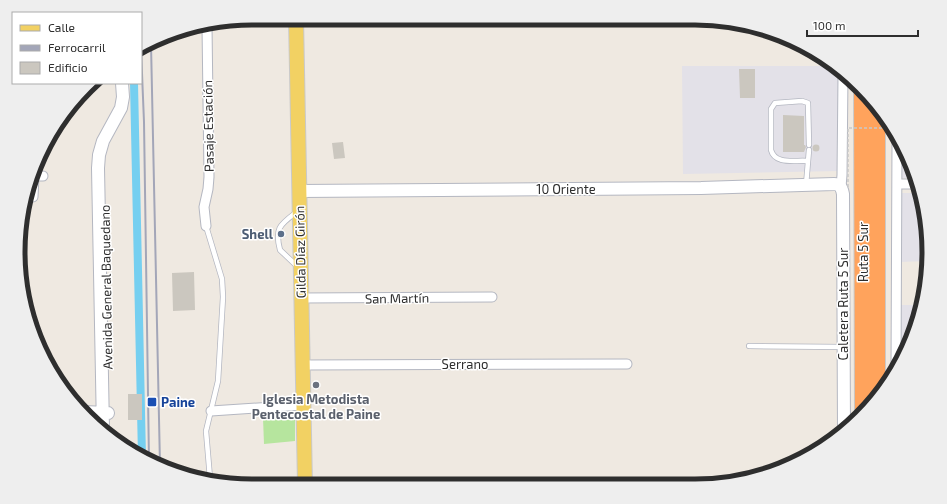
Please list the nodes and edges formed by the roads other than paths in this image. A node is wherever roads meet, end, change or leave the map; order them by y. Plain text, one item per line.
1 (296, 25) edge
2 (206, 30) edge
3 (843, 79) edge
4 (122, 84) edge
5 (862, 98) edge
6 (877, 117) edge
7 (883, 124) edge
8 (897, 148) edge
9 (807, 161) junction
10 (897, 184) junction
11 (911, 184) edge
12 (806, 185) junction
13 (35, 186) edge
14 (841, 186) junction
15 (877, 186) junction
16 (299, 191) junction
17 (33, 196) dead end
18 (299, 210) junction
19 (206, 226) joint
20 (300, 270) junction
21 (492, 297) dead end
22 (301, 298) junction
23 (749, 346) dead end
24 (844, 347) junction
25 (899, 352) edge
26 (627, 364) dead end
27 (302, 365) junction
28 (877, 387) edge
29 (303, 405) junction
30 (863, 405) edge
31 (211, 411) junction
32 (90, 412) edge
33 (105, 413) junction
34 (104, 424) edge
35 (844, 424) edge
36 (108, 427) edge
37 (210, 475) edge
38 (305, 479) edge

1 - 16 main road, Gilda Díaz Girón
2 - 19 street, Pasaje Estación
3 - 14 street
4 - 33 street, Avenida General Baquedano
5 - 30 highway, Ruta 5 Sur
6 - 15 highway, Ruta 5 Sur
7 - 15 highway
8 - 10 street
9 - 9 lane
9 - 12 lane
10 - 11 street
10 - 25 street
12 - 14 street, 10 Oriente
12 - 16 street, 10 Oriente
13 - 17 street
14 - 24 street, Caletera Ruta 5 Sur
15 - 28 highway, Ruta 5 Sur
16 - 18 main road, Gilda Díaz Girón
18 - 20 main road, Gilda Díaz Girón
18 - 20 lane
19 - 31 lane
20 - 22 main road, Gilda Díaz Girón
21 - 22 street, San Martín
22 - 27 main road, Gilda Díaz Girón
23 - 24 lane
24 - 35 street, Caletera Ruta 5 Sur
26 - 27 street, Serrano
27 - 29 main road, Gilda Díaz Girón
29 - 31 street
29 - 38 main road, Gilda Díaz Girón
31 - 37 lane
32 - 33 street
33 - 34 street, Avenida General Baquedano
33 - 36 street, Avenida General Baquedano

